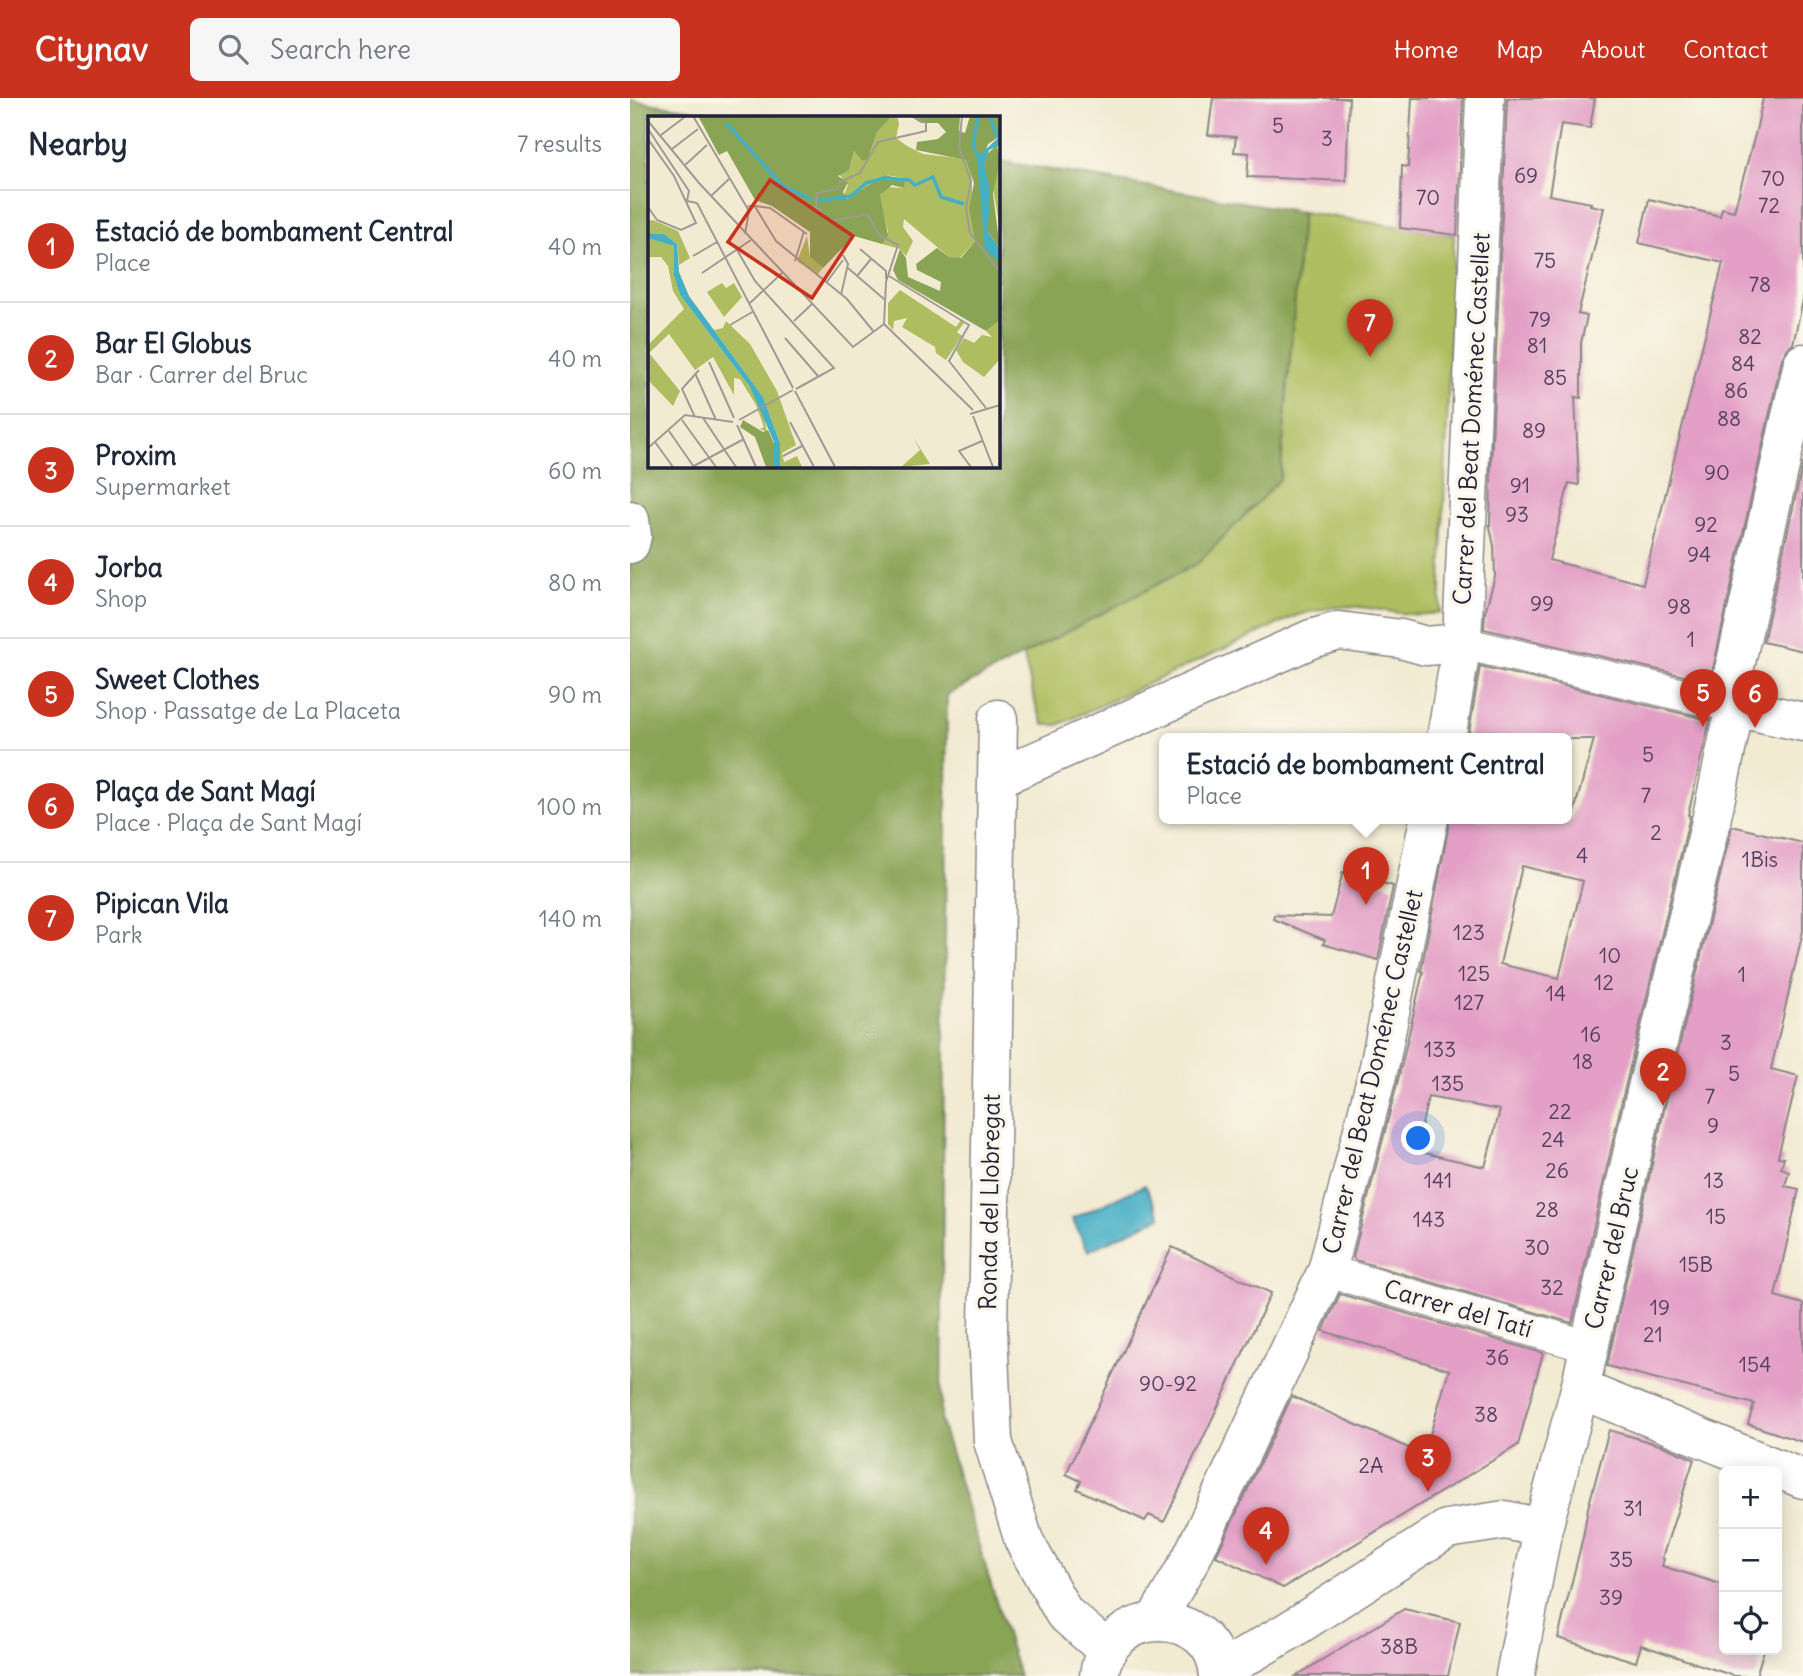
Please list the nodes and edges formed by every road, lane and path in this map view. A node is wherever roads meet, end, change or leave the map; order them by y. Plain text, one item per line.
1 (1485, 98) edge
2 (1803, 363) edge
3 (630, 520) edge
4 (630, 544) edge
5 (1462, 643) junction
6 (1735, 707) junction
7 (998, 719) dead end
8 (1803, 722) edge
9 (1447, 733) edge
10 (998, 778) junction
11 (1428, 824) edge
12 (1327, 1271) junction
13 (1590, 1347) junction
14 (1580, 1389) junction
15 (1803, 1479) edge
16 (1544, 1528) junction
17 (1155, 1621) junction
18 (1103, 1663) edge
19 (1219, 1674) edge
20 (1515, 1676) edge

1 - 5 street, Carrer del Beat Doménec Castellet
2 - 6 street, Carrer del Bruc
3 - 4 street
5 - 6 street
5 - 9 street, Carrer del Beat Doménec Castellet
5 - 10 street
6 - 8 street
6 - 13 street, Carrer del Bruc
7 - 10 street, Ronda del Llobregat
10 - 18 street, Ronda del Llobregat
11 - 12 street, Carrer del Beat Doménec Castellet
12 - 13 street, Carrer del Tatí
12 - 17 street, Carrer del Beat Doménec Castellet
13 - 14 street, Carrer del Bruc
14 - 15 street
14 - 16 street, Carrer del Bruc
16 - 19 street
16 - 20 street, Carrer del Bruc
17 - 18 street
17 - 19 street

